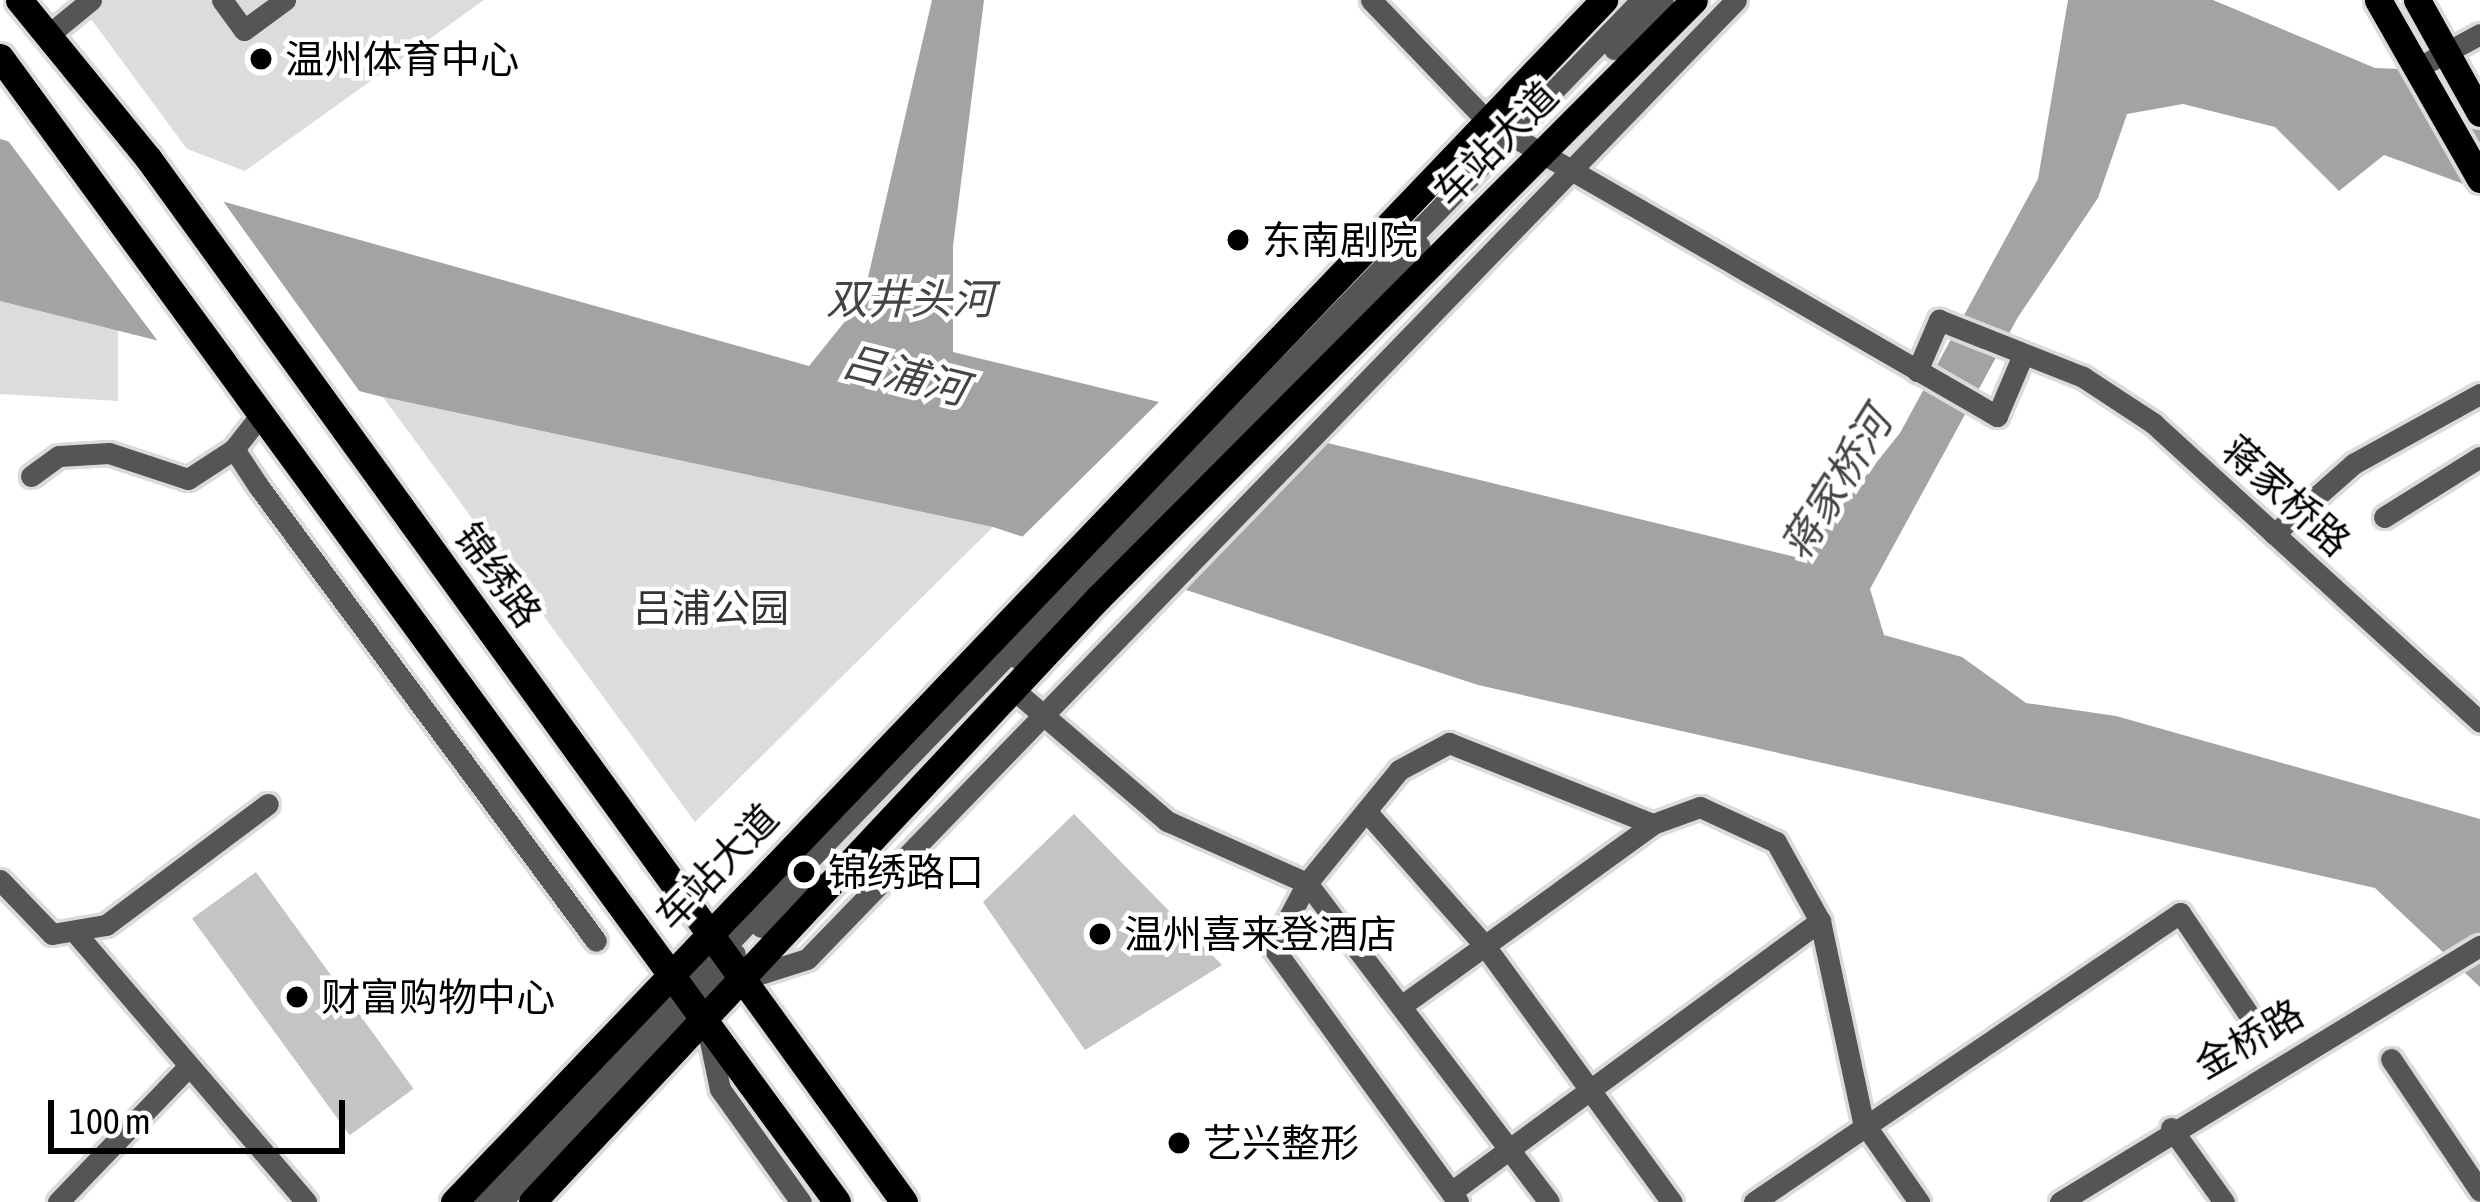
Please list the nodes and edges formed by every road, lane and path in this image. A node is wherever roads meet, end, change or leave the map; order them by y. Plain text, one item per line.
1 (19, 0) edge
2 (91, 0) edge
3 (222, 0) edge
4 (286, 0) edge
5 (1371, 0) edge
6 (1604, 0) edge
7 (1641, 0) edge
8 (1663, 0) edge
9 (1694, 0) edge
10 (1736, 0) edge
11 (2378, 0) edge
12 (2417, 0) edge
13 (2480, 34) edge
14 (47, 36) junction
15 (0, 57) edge
16 (2452, 63) junction
17 (2419, 67) junction
18 (2480, 113) edge
19 (1515, 138) junction
20 (1568, 167) junction
21 (2480, 179) edge
22 (2022, 357) junction
23 (1917, 371) junction
24 (2480, 394) edge
25 (259, 417) junction
26 (234, 449) junction
27 (2480, 457) edge
28 (31, 476) dead end
29 (2384, 517) dead end
30 (2274, 534) junction
31 (1117, 544) junction
32 (1013, 689) junction
33 (1043, 715) junction
34 (2480, 722) edge
35 (268, 804) dead end
36 (1366, 811) junction
37 (1653, 824) junction
38 (0, 880) edge
39 (1307, 883) junction
40 (1820, 921) junction
41 (74, 931) junction
42 (596, 941) dead end
43 (1485, 946) junction
44 (2480, 946) edge
45 (723, 956) junction
46 (687, 995) junction
47 (1401, 1006) junction
48 (2247, 1012) dead end
49 (2391, 1059) dead end
50 (185, 1070) junction
51 (1591, 1090) junction
52 (1863, 1122) junction
53 (2171, 1128) junction
54 (1509, 1150) junction
55 (2480, 1191) edge
56 (1455, 1197) edge
57 (58, 1202) edge
58 (306, 1202) edge
59 (454, 1202) edge
60 (478, 1202) edge
61 (501, 1202) edge
62 (532, 1202) edge
63 (801, 1202) edge
64 (836, 1202) edge
65 (904, 1202) edge
66 (1549, 1202) edge
67 (1672, 1202) edge
68 (1754, 1202) edge
69 (1919, 1202) edge
70 (2060, 1202) edge
71 (2224, 1202) edge

1 - 14 main road, 锦绣路
2 - 14 street
3 - 4 street
5 - 19 street
6 - 19 main road, 车站大道
7 - 19 street
8 - 19 street
9 - 19 main road, 车站大道
10 - 20 street
11 - 17 main road
12 - 16 main road
13 - 16 street
14 - 45 main road, 锦绣路
15 - 25 main road
16 - 17 street
16 - 18 main road
17 - 21 main road
19 - 20 street
19 - 31 street
19 - 31 street
19 - 32 main road, 车站大道
19 - 45 main road, 车站大道
20 - 23 street
20 - 33 street
22 - 23 street, 蒋家桥路
22 - 23 street
22 - 30 street, 蒋家桥路
24 - 30 street
25 - 26 street
25 - 46 main road
26 - 28 street
26 - 42 street
27 - 29 street
30 - 34 street, 蒋家桥路
31 - 45 street
32 - 33 street
32 - 45 main road, 车站大道
33 - 39 street
33 - 45 street
35 - 41 street
36 - 37 street
36 - 39 street
36 - 43 street
37 - 40 street
37 - 43 street
38 - 41 street
39 - 47 street
39 - 56 street
40 - 51 street
40 - 52 street
41 - 50 street
43 - 47 street
43 - 51 street
44 - 53 street, 金桥路
45 - 46 main road, 车站大道
45 - 46 main road, 车站大道
45 - 65 main road, 锦绣路
46 - 59 main road, 车站大道
46 - 60 street
46 - 61 street
46 - 62 main road, 车站大道
46 - 63 street
46 - 64 main road
47 - 54 street
48 - 52 street
49 - 55 street
50 - 57 street
50 - 58 street
51 - 54 street
51 - 67 street
52 - 68 street
52 - 69 street
53 - 70 street, 金桥路
53 - 71 street
54 - 56 street
54 - 66 street

